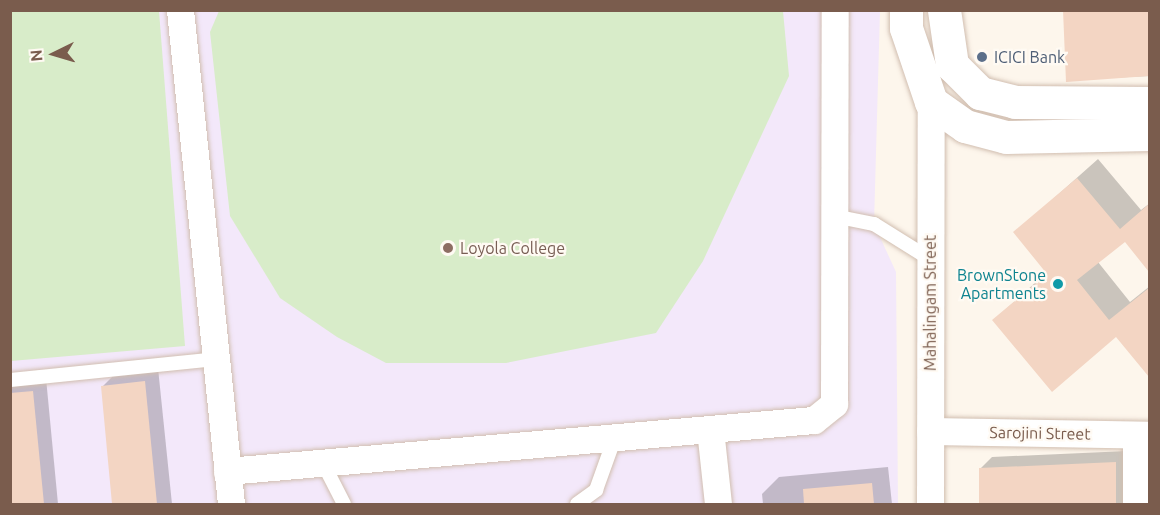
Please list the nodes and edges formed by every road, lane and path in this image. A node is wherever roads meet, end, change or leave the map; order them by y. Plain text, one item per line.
1 (180, 10) edge
2 (835, 10) edge
3 (906, 10) edge
4 (944, 10) edge
5 (931, 102) junction
6 (1149, 103) edge
7 (1149, 134) edge
8 (834, 216) junction
9 (930, 259) junction
10 (216, 360) junction
11 (10, 380) edge
12 (710, 429) junction
13 (930, 431) junction
14 (1143, 435) edge
15 (615, 437) junction
16 (323, 463) junction
17 (227, 471) junction
18 (231, 504) edge
19 (344, 504) edge
20 (577, 504) edge
21 (717, 504) edge
22 (930, 504) edge
23 (1136, 504) edge

1 - 10 street
2 - 8 street
3 - 5 main road
4 - 6 main road
5 - 7 main road
5 - 9 street, Mahalingam Street
8 - 9 lane
8 - 12 street
9 - 13 street, Mahalingam Street
10 - 11 lane
10 - 17 street
12 - 15 street
12 - 21 street
13 - 14 street, Sarojini Street
13 - 22 street, Mahalingam Street
14 - 23 street
15 - 16 street
15 - 20 lane
16 - 17 street
16 - 19 lane
17 - 18 street

